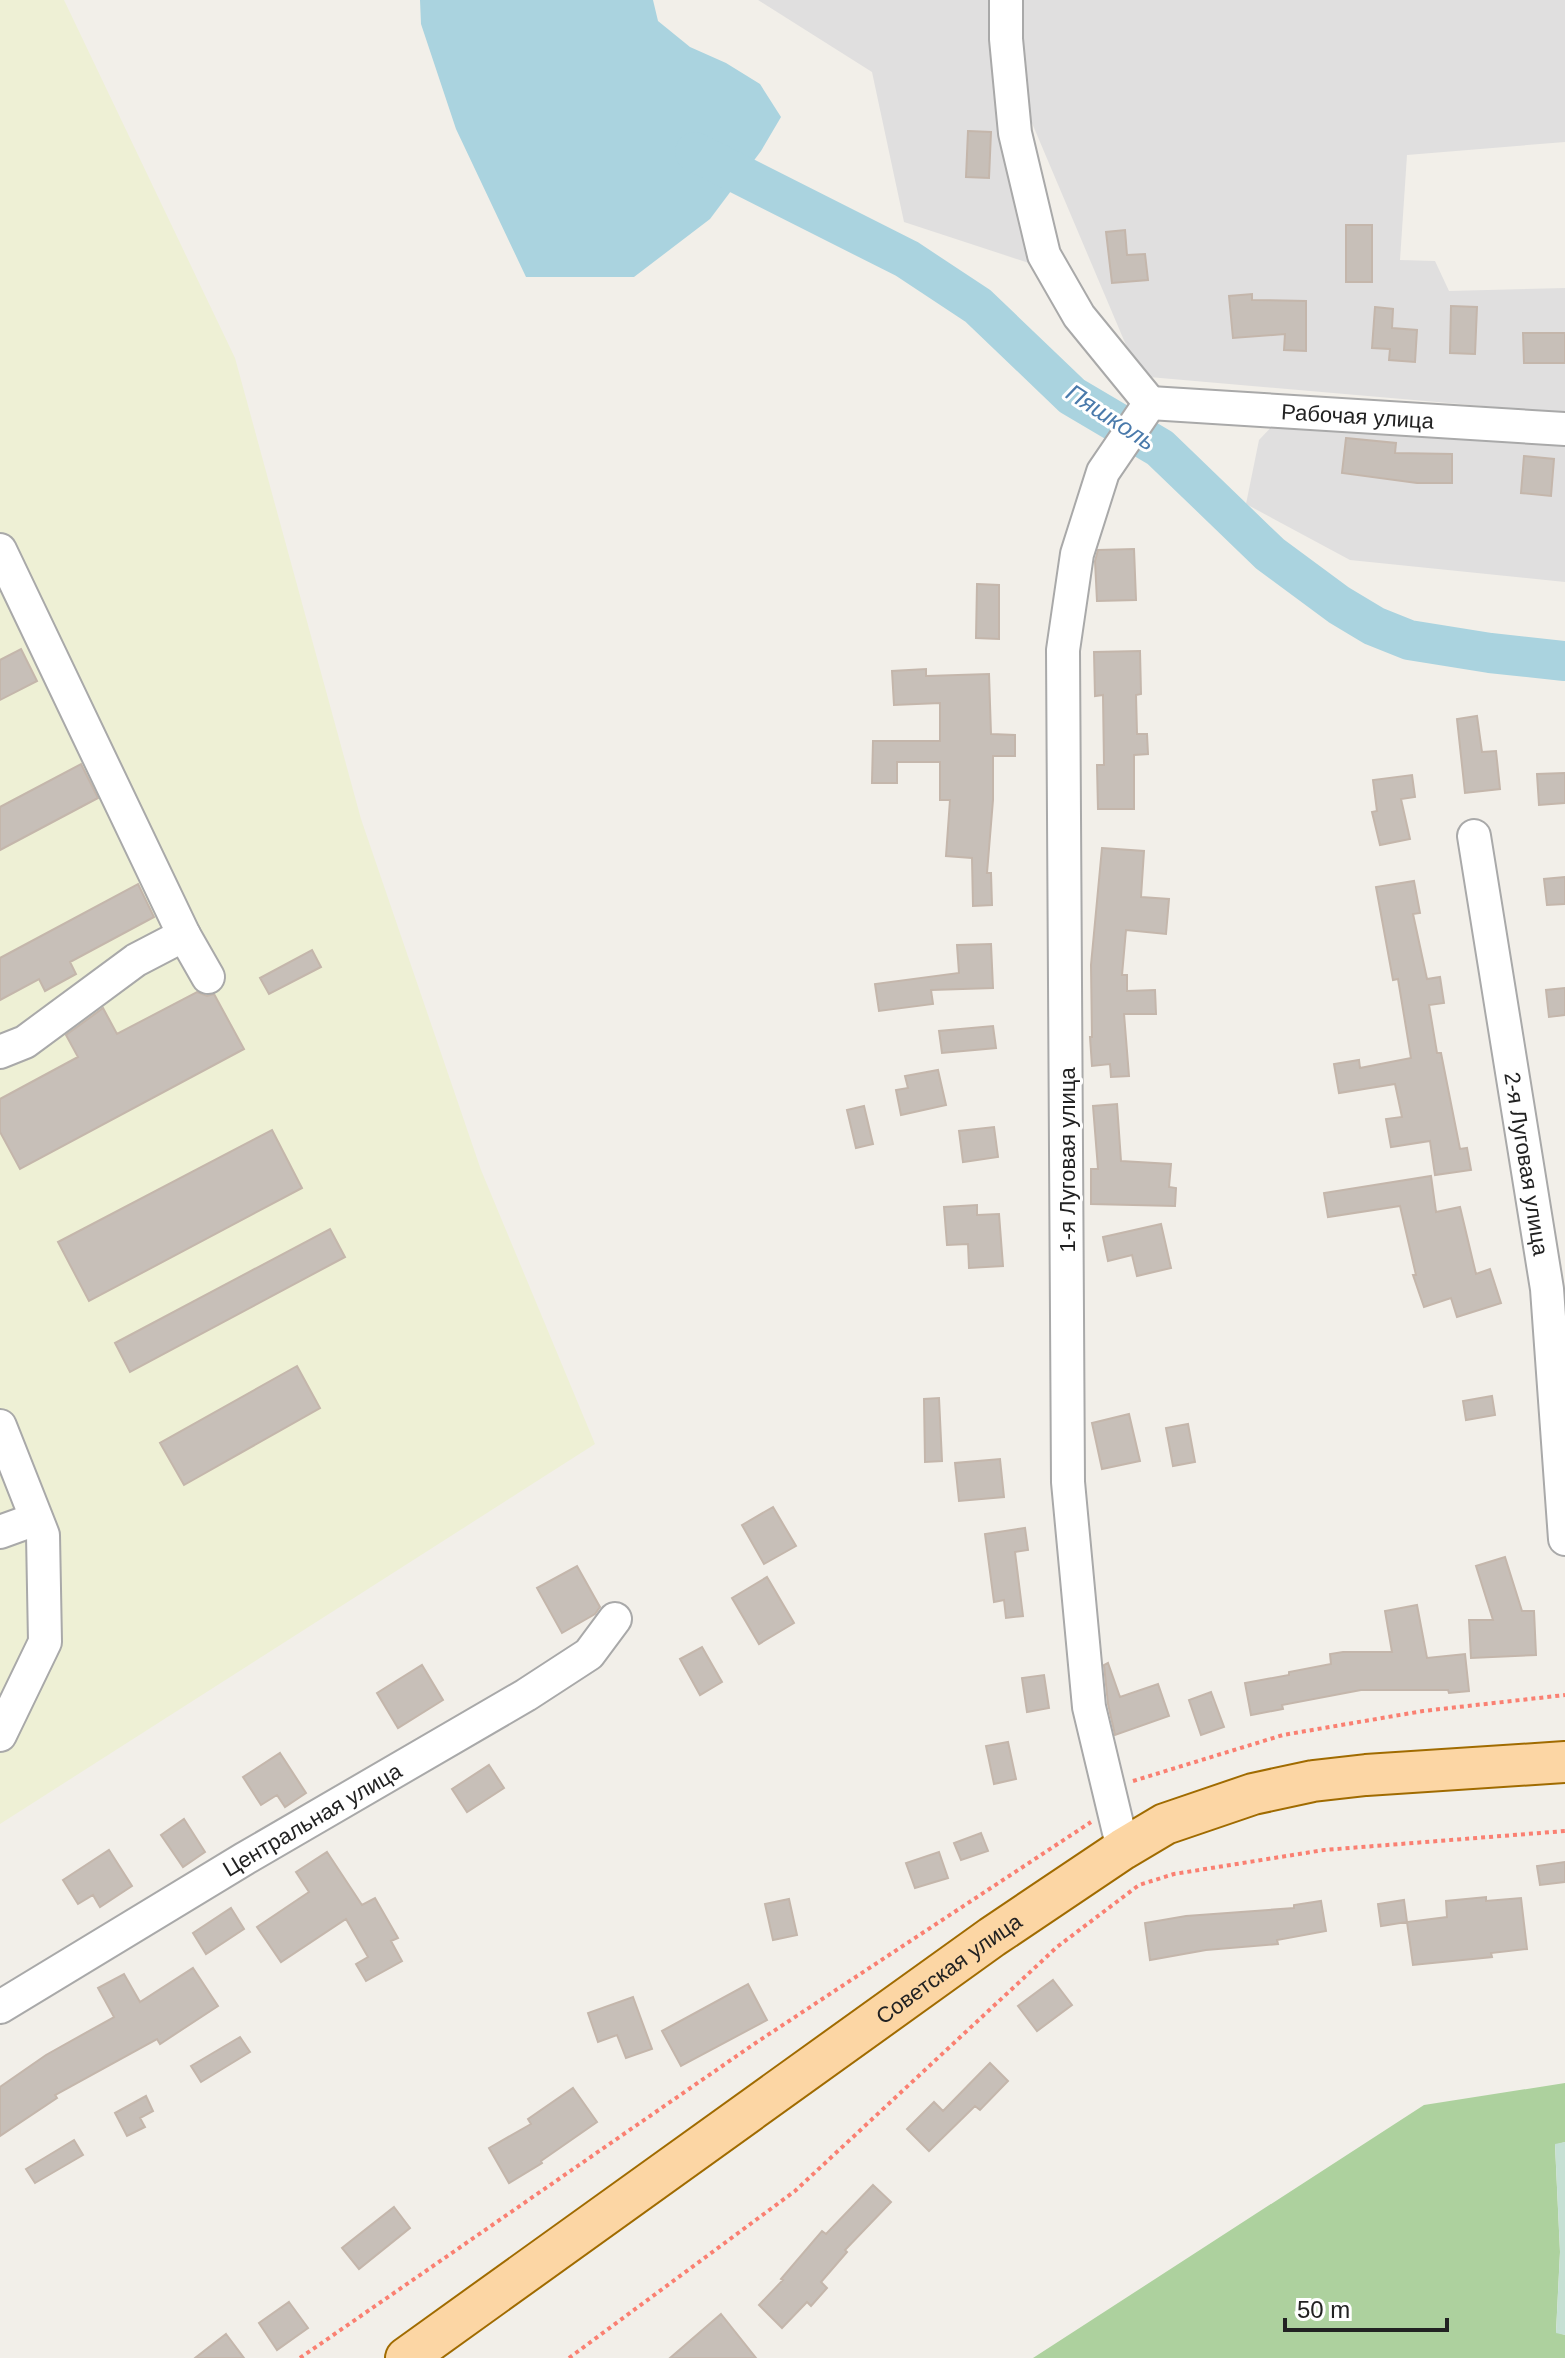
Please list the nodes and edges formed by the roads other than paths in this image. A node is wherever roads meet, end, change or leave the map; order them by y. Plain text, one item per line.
1 (1006, 0) edge
2 (1150, 403) junction
3 (1565, 429) edge
4 (0, 550) edge
5 (1474, 836) dead end
6 (184, 935) junction
7 (208, 977) dead end
8 (0, 1052) edge
9 (0, 1426) edge
10 (36, 1519) junction
11 (0, 1532) edge
12 (1565, 1539) edge
13 (615, 1619) dead end
14 (0, 1735) edge
15 (1565, 1762) edge
16 (1123, 1849) junction
17 (0, 2007) edge
18 (406, 2358) edge

1 - 2 street
2 - 3 street, Рабочая улица
2 - 16 street, 1-я Луговая улица
4 - 6 street
5 - 12 street, 2-я Луговая улица
6 - 7 street
6 - 8 street
9 - 10 street
10 - 11 street
10 - 14 street
13 - 17 street, Центральная улица
15 - 16 main road, Советская улица
16 - 18 main road, Советская улица

